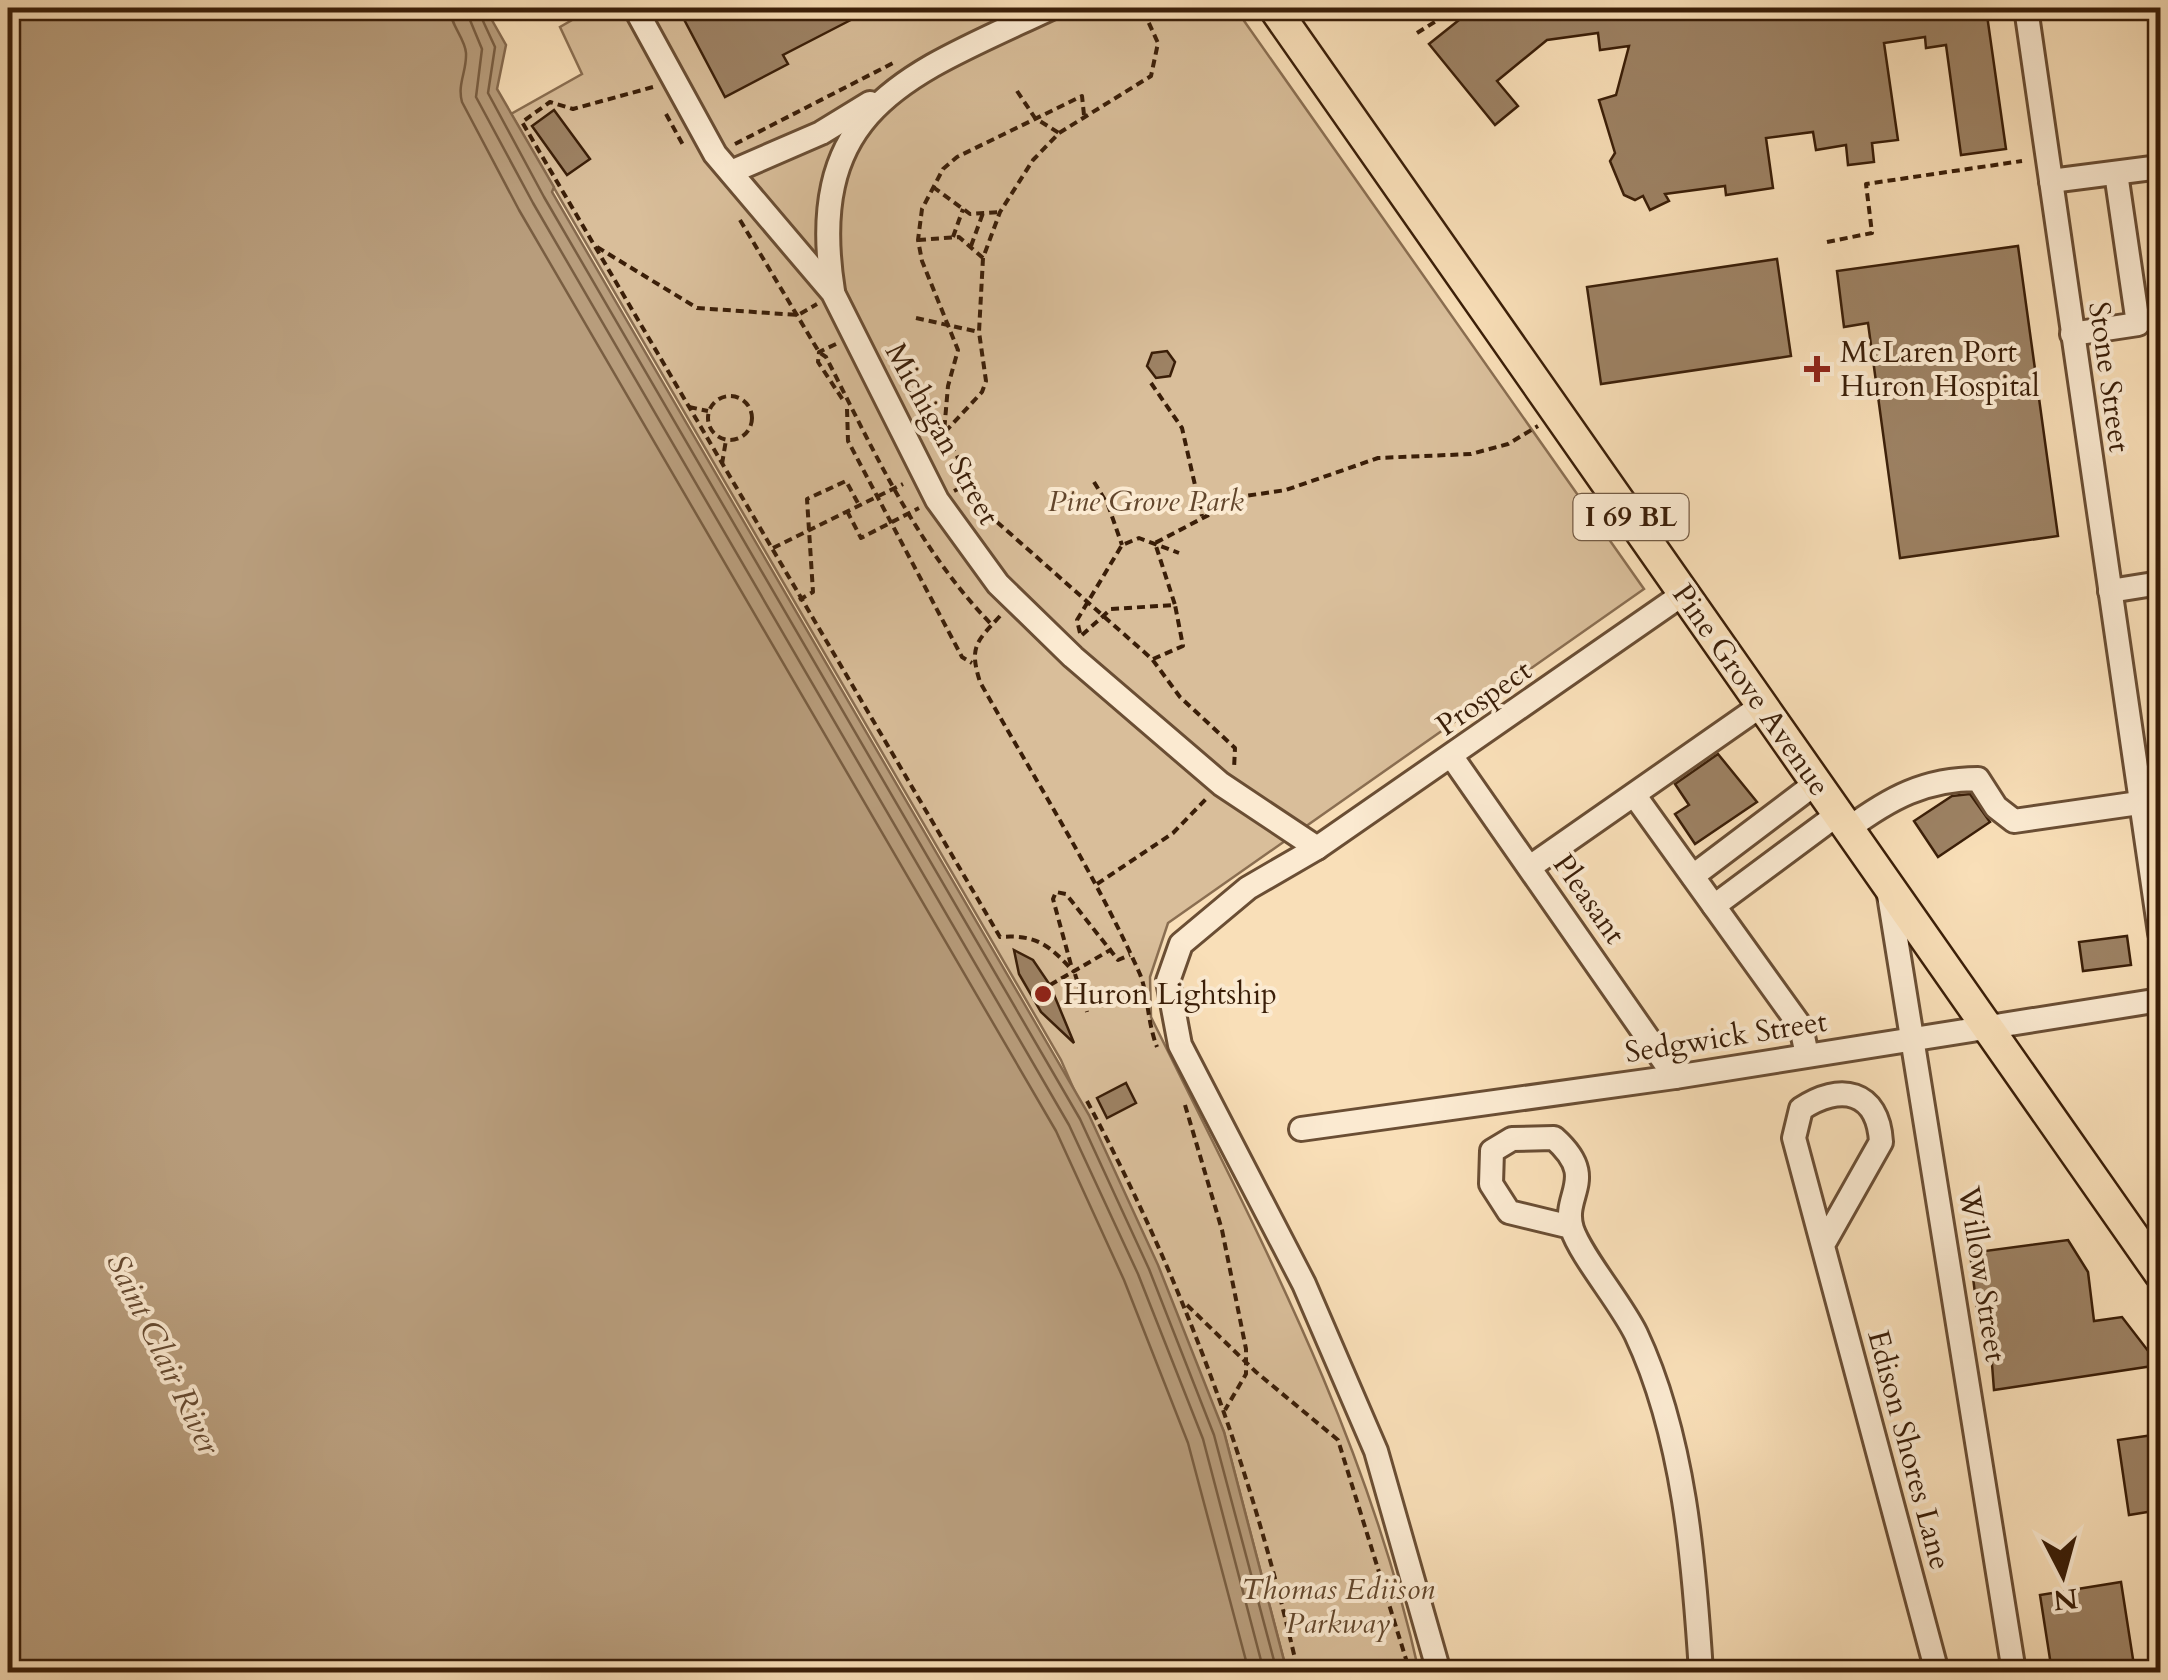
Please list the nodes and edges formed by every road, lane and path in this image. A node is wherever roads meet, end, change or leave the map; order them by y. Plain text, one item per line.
1 (635, 8) edge
2 (1051, 8) edge
3 (1142, 8) edge
4 (1274, 8) edge
5 (1457, 8) edge
6 (2026, 8) edge
7 (1417, 32) dead end
8 (901, 59) dead end
9 (647, 74) dead end
10 (663, 83) junction
11 (1017, 91) dead end
12 (885, 94) junction
13 (1084, 115) junction
14 (1035, 118) junction
15 (1059, 133) junction
16 (715, 154) junction
17 (2022, 161) dead end
18 (2160, 167) edge
19 (730, 172) junction
20 (2116, 173) junction
21 (2051, 181) junction
22 (932, 186) junction
23 (963, 209) junction
24 (1000, 212) junction
25 (983, 214) junction
26 (738, 218) dead end
27 (953, 237) junction
28 (918, 240) junction
29 (1826, 242) dead end
30 (593, 244) junction
31 (970, 247) junction
32 (983, 258) junction
33 (833, 294) junction
34 (798, 315) junction
35 (916, 318) dead end
36 (951, 328) junction
37 (979, 332) junction
38 (854, 334) junction
39 (2072, 334) junction
40 (819, 352) junction
41 (1151, 383) dead end
42 (847, 404) junction
43 (687, 407) junction
44 (708, 412) junction
45 (1559, 413) junction
46 (944, 432) junction
47 (726, 440) junction
48 (722, 464) junction
49 (924, 476) junction
50 (1094, 482) dead end
51 (894, 488) junction
52 (876, 497) junction
53 (859, 505) junction
54 (847, 511) junction
55 (907, 514) junction
56 (1203, 518) junction
57 (890, 523) junction
58 (809, 529) junction
59 (1155, 543) junction
60 (1122, 546) junction
61 (772, 548) junction
62 (1179, 553) dead end
63 (2160, 583) edge
64 (2110, 590) junction
65 (1684, 594) junction
66 (799, 600) junction
67 (1086, 604) junction
68 (1175, 605) junction
69 (1101, 615) junction
70 (1077, 646) junction
71 (1152, 660) junction
72 (974, 664) junction
73 (1762, 706) junction
74 (1452, 757) junction
75 (1816, 782) junction
76 (1220, 784) junction
77 (1635, 796) junction
78 (2139, 803) junction
79 (1843, 822) junction
80 (1317, 848) junction
81 (1530, 867) junction
82 (1693, 876) junction
83 (1097, 884) junction
84 (1888, 886) junction
85 (1714, 906) junction
86 (2160, 933) edge
87 (1112, 950) junction
88 (1130, 954) junction
89 (1074, 972) junction
90 (1050, 985) dead end
91 (2160, 1000) edge
92 (1087, 1012) dead end
93 (1988, 1027) junction
94 (1914, 1042) junction
95 (1160, 1053) dead end
96 (1807, 1055) junction
97 (1676, 1077) junction
98 (1181, 1094) dead end
99 (1087, 1101) dead end
100 (1301, 1129) dead end
101 (1571, 1228) junction
102 (1824, 1244) junction
103 (2160, 1274) edge
104 (1183, 1302) junction
105 (1246, 1361) junction
106 (1225, 1410) junction
107 (1298, 1672) edge
108 (1410, 1672) edge
109 (1440, 1672) edge
110 (1701, 1672) edge
111 (1937, 1672) edge
112 (2014, 1672) edge

1 - 10 street, Michigan Street
2 - 12 street
3 - 13 path
4 - 45 main road, Pine Grove Avenue / I 69 BL
5 - 7 path
6 - 21 street, Stone Street
8 - 16 path
9 - 10 path
10 - 16 street, Michigan Street
10 - 16 path
10 - 30 path
11 - 14 path
12 - 19 street
12 - 33 street
13 - 14 path
13 - 15 path
14 - 15 path
14 - 22 path
15 - 24 path
16 - 19 street, Michigan Street
17 - 29 path
18 - 20 street
19 - 33 street, Michigan Street
20 - 21 street
20 - 39 street
21 - 39 street, Stone Street
22 - 23 path
22 - 28 path
23 - 25 path
23 - 27 path
24 - 25 path
24 - 32 path
25 - 31 path
26 - 34 path
27 - 28 path
27 - 31 path
28 - 36 path
30 - 34 path
30 - 43 path
31 - 32 path
32 - 37 path
33 - 34 path
33 - 38 street, Michigan Street
34 - 40 path
35 - 36 path
36 - 37 path
36 - 46 path
37 - 46 path
38 - 40 path
38 - 49 street, Michigan Street
39 - 64 street, Stone Street
40 - 42 path
41 - 56 path
42 - 51 path
42 - 52 path
43 - 44 path
43 - 48 path
44 - 47 path
44 - 47 path
45 - 56 path
45 - 65 main road, Pine Grove Avenue / I 69 BL
46 - 67 path
47 - 48 path
48 - 61 path
49 - 51 path
49 - 70 street, Michigan Street
50 - 60 path
51 - 52 path
51 - 55 path
52 - 53 path
52 - 57 path
53 - 54 path
53 - 58 path
54 - 57 path
54 - 58 path
55 - 57 path
55 - 72 path
56 - 59 path
57 - 72 path
58 - 61 path
58 - 66 path
59 - 60 path
59 - 62 path
59 - 68 path
60 - 67 path
61 - 66 path
63 - 64 street
64 - 78 street, Stone Street
65 - 73 main road, Pine Grove Avenue / I 69 BL
65 - 74 street, Prospect
66 - 89 path
67 - 69 path
67 - 70 path
68 - 69 path
68 - 71 path
69 - 70 path
69 - 71 path
70 - 76 street, Michigan Street
71 - 76 path
72 - 83 path
73 - 75 main road, Pine Grove Avenue / I 69 BL
73 - 77 street
74 - 80 street, Prospect
74 - 81 street, Pleasant
75 - 79 main road, Pine Grove Avenue / I 69 BL
75 - 82 street
76 - 80 street, Michigan Street
76 - 83 path
77 - 81 street
77 - 82 street
78 - 79 street
78 - 86 street, Stone Street
79 - 84 main road, Pine Grove Avenue / I 69 BL
79 - 85 street
80 - 109 street, Prospect
81 - 97 street, Pleasant
82 - 85 street
83 - 88 path
84 - 93 main road, Pine Grove Avenue / I 69 BL
84 - 94 street, Willow Street
85 - 96 street
87 - 88 path
87 - 89 path
87 - 89 path
88 - 95 path
89 - 90 path
89 - 92 path
91 - 93 street, Sedgwick Street
93 - 94 street, Sedgwick Street
93 - 103 main road, Pine Grove Avenue / I 69 BL
94 - 96 street, Sedgwick Street
94 - 112 street, Willow Street
96 - 97 street, Sedgwick Street
97 - 100 street, Sedgwick Street
98 - 105 path
99 - 104 path
101 - 101 street
101 - 110 street
102 - 102 street, Edison Shores Lane
102 - 111 street, Edison Shores Lane
104 - 105 path
104 - 106 path
105 - 106 path
105 - 108 path
106 - 107 path

